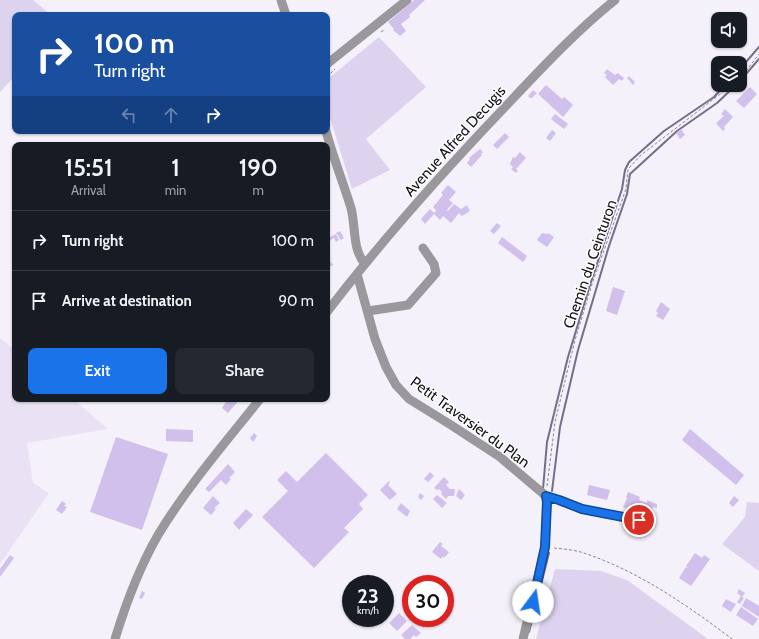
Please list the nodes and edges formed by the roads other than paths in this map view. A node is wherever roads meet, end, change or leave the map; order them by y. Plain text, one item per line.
1 (281, 0) edge
2 (407, 0) edge
3 (615, 0) edge
4 (285, 12) edge
5 (330, 62) edge
6 (330, 144) edge
7 (423, 248) dead end
8 (365, 264) junction
9 (357, 274) junction
10 (330, 308) edge
11 (368, 311) junction
12 (258, 402) edge
13 (546, 496) junction
14 (639, 520) dead end
15 (115, 639) edge
16 (523, 639) edge

1 - 4 street
2 - 5 street
3 - 8 street, Avenue Alfred Decugis
6 - 8 street
7 - 11 street
8 - 9 street, Avenue Alfred Decugis
9 - 10 street, Avenue Alfred Decugis
9 - 11 street, Petit Traversier du Plan
11 - 13 street, Petit Traversier du Plan
12 - 15 street
13 - 14 street
13 - 16 street

